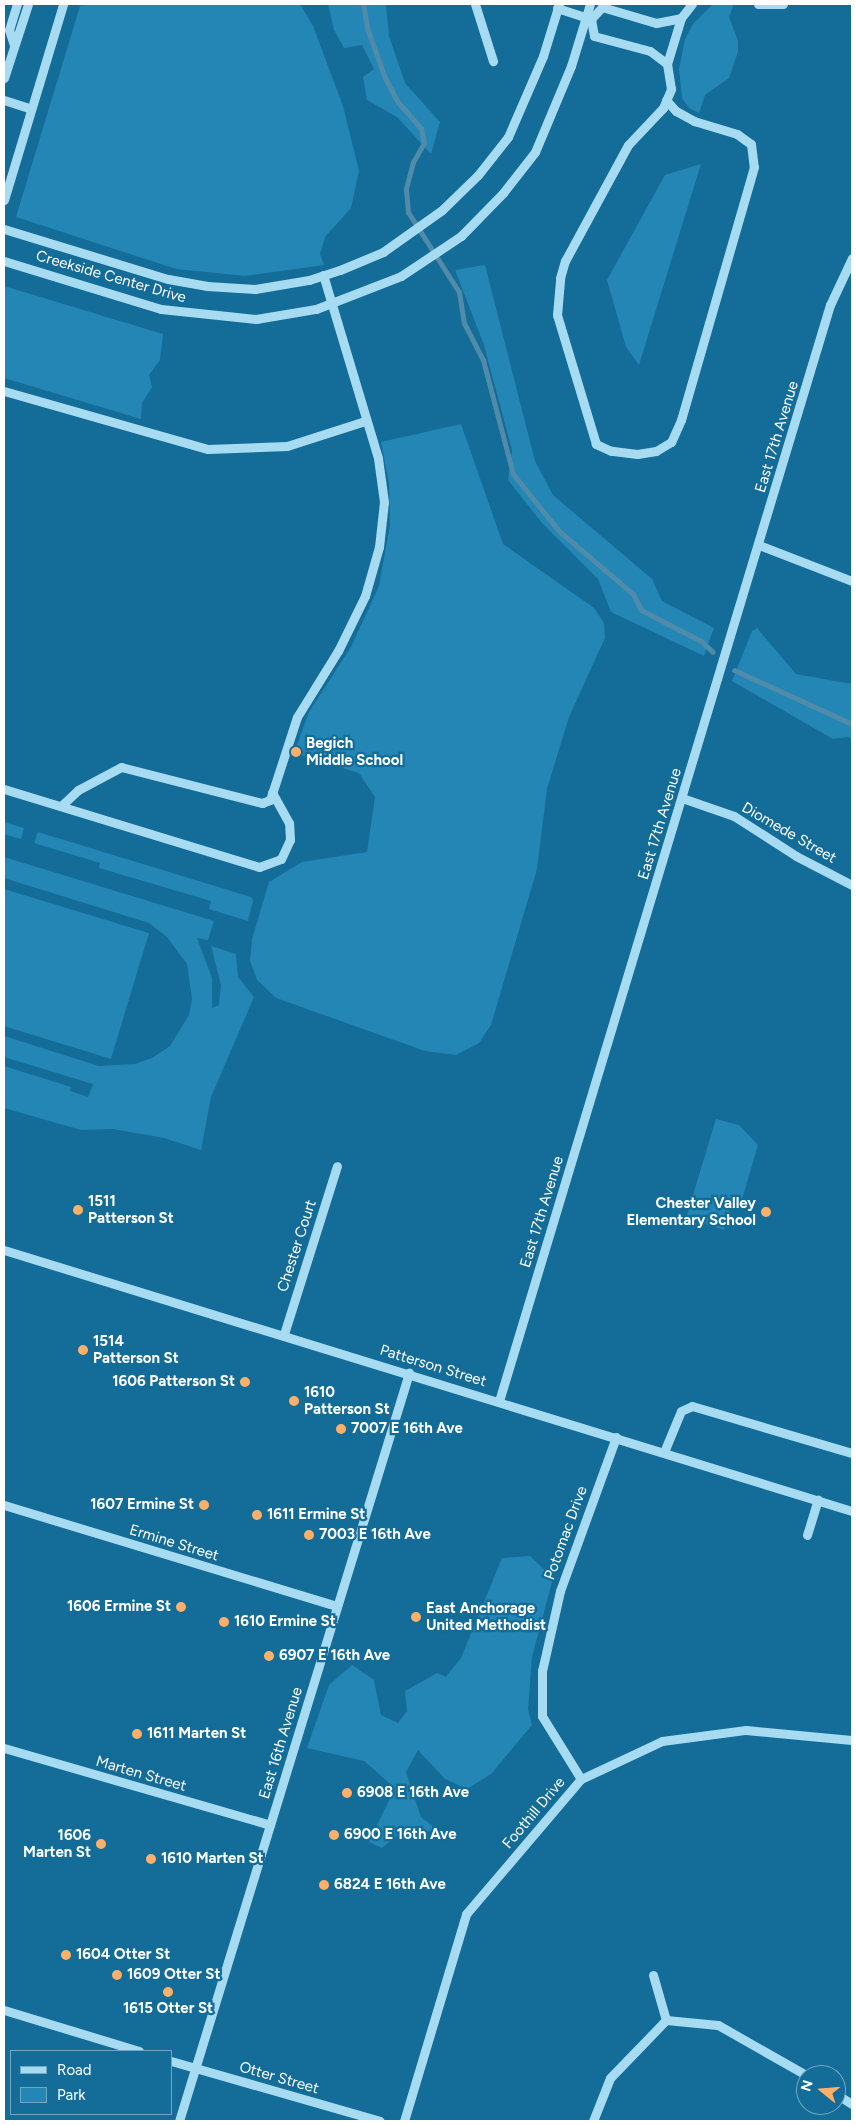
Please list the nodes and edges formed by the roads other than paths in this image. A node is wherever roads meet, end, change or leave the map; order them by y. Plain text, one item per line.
1 (17, 4) edge
2 (28, 4) edge
3 (63, 4) edge
4 (475, 4) edge
5 (590, 4) edge
6 (692, 4) edge
7 (758, 4) edge
8 (783, 4) edge
9 (558, 6) edge
10 (588, 18) junction
11 (681, 18) junction
12 (14, 45) junction
13 (493, 62) dead end
14 (667, 64) junction
15 (4, 78) edge
16 (4, 100) edge
17 (666, 100) junction
18 (31, 109) junction
19 (4, 200) edge
20 (4, 229) edge
21 (852, 258) edge
22 (4, 261) edge
23 (323, 276) junction
24 (333, 304) junction
25 (4, 391) edge
26 (365, 421) junction
27 (759, 545) junction
28 (852, 580) edge
29 (4, 789) edge
30 (272, 792) junction
31 (682, 798) junction
32 (60, 806) junction
33 (852, 885) edge
34 (337, 1166) dead end
35 (4, 1250) edge
36 (284, 1334) junction
37 (409, 1373) junction
38 (499, 1401) junction
39 (616, 1437) junction
40 (664, 1452) junction
41 (852, 1454) edge
42 (818, 1500) junction
43 (4, 1505) edge
44 (852, 1508) edge
45 (807, 1536) dead end
46 (337, 1606) junction
47 (852, 1740) edge
48 (4, 1748) edge
49 (581, 1779) junction
50 (270, 1825) junction
51 (653, 1975) dead end
52 (4, 2010) edge
53 (666, 2020) junction
54 (136, 2050) edge
55 (172, 2061) edge
56 (195, 2068) junction
57 (796, 2069) edge
58 (179, 2121) edge
59 (380, 2121) edge
60 (404, 2121) edge
61 (593, 2121) edge

1 - 12 street
2 - 12 street
3 - 18 street
4 - 13 street
5 - 10 street, Creekside Center Drive
6 - 11 street
7 - 8 street
9 - 10 street
9 - 23 street, Creekside Center Drive
10 - 11 street
10 - 14 street
10 - 24 street, Creekside Center Drive
11 - 14 street
12 - 15 street
14 - 17 street
16 - 18 street
17 - 17 street
18 - 19 street
20 - 23 street, Creekside Center Drive
21 - 27 street, East 17th Avenue
22 - 24 street, Creekside Center Drive
23 - 24 street
24 - 26 street
25 - 26 street
26 - 30 street
27 - 28 street
27 - 31 street, East 17th Avenue
29 - 32 street
30 - 32 street
30 - 32 street
31 - 33 street, Diomede Street
31 - 38 street, East 17th Avenue
34 - 36 street, Chester Court
35 - 36 street, Patterson Street
36 - 37 street, Patterson Street
37 - 38 street, Patterson Street
37 - 46 street, East 16th Avenue
38 - 39 street, Patterson Street
39 - 40 street, Patterson Street
39 - 49 street, Potomac Drive
40 - 41 street
40 - 42 street, Patterson Street
42 - 44 street, Patterson Street
42 - 45 street
43 - 46 street, Ermine Street
46 - 50 street, East 16th Avenue
47 - 49 street, Foothill Drive
48 - 50 street, Marten Street
49 - 60 street, Foothill Drive
50 - 56 street, East 16th Avenue
51 - 53 street
52 - 54 street
53 - 57 street
53 - 61 street
55 - 56 street, Otter Street
56 - 58 street, East 16th Avenue
56 - 59 street, Otter Street

